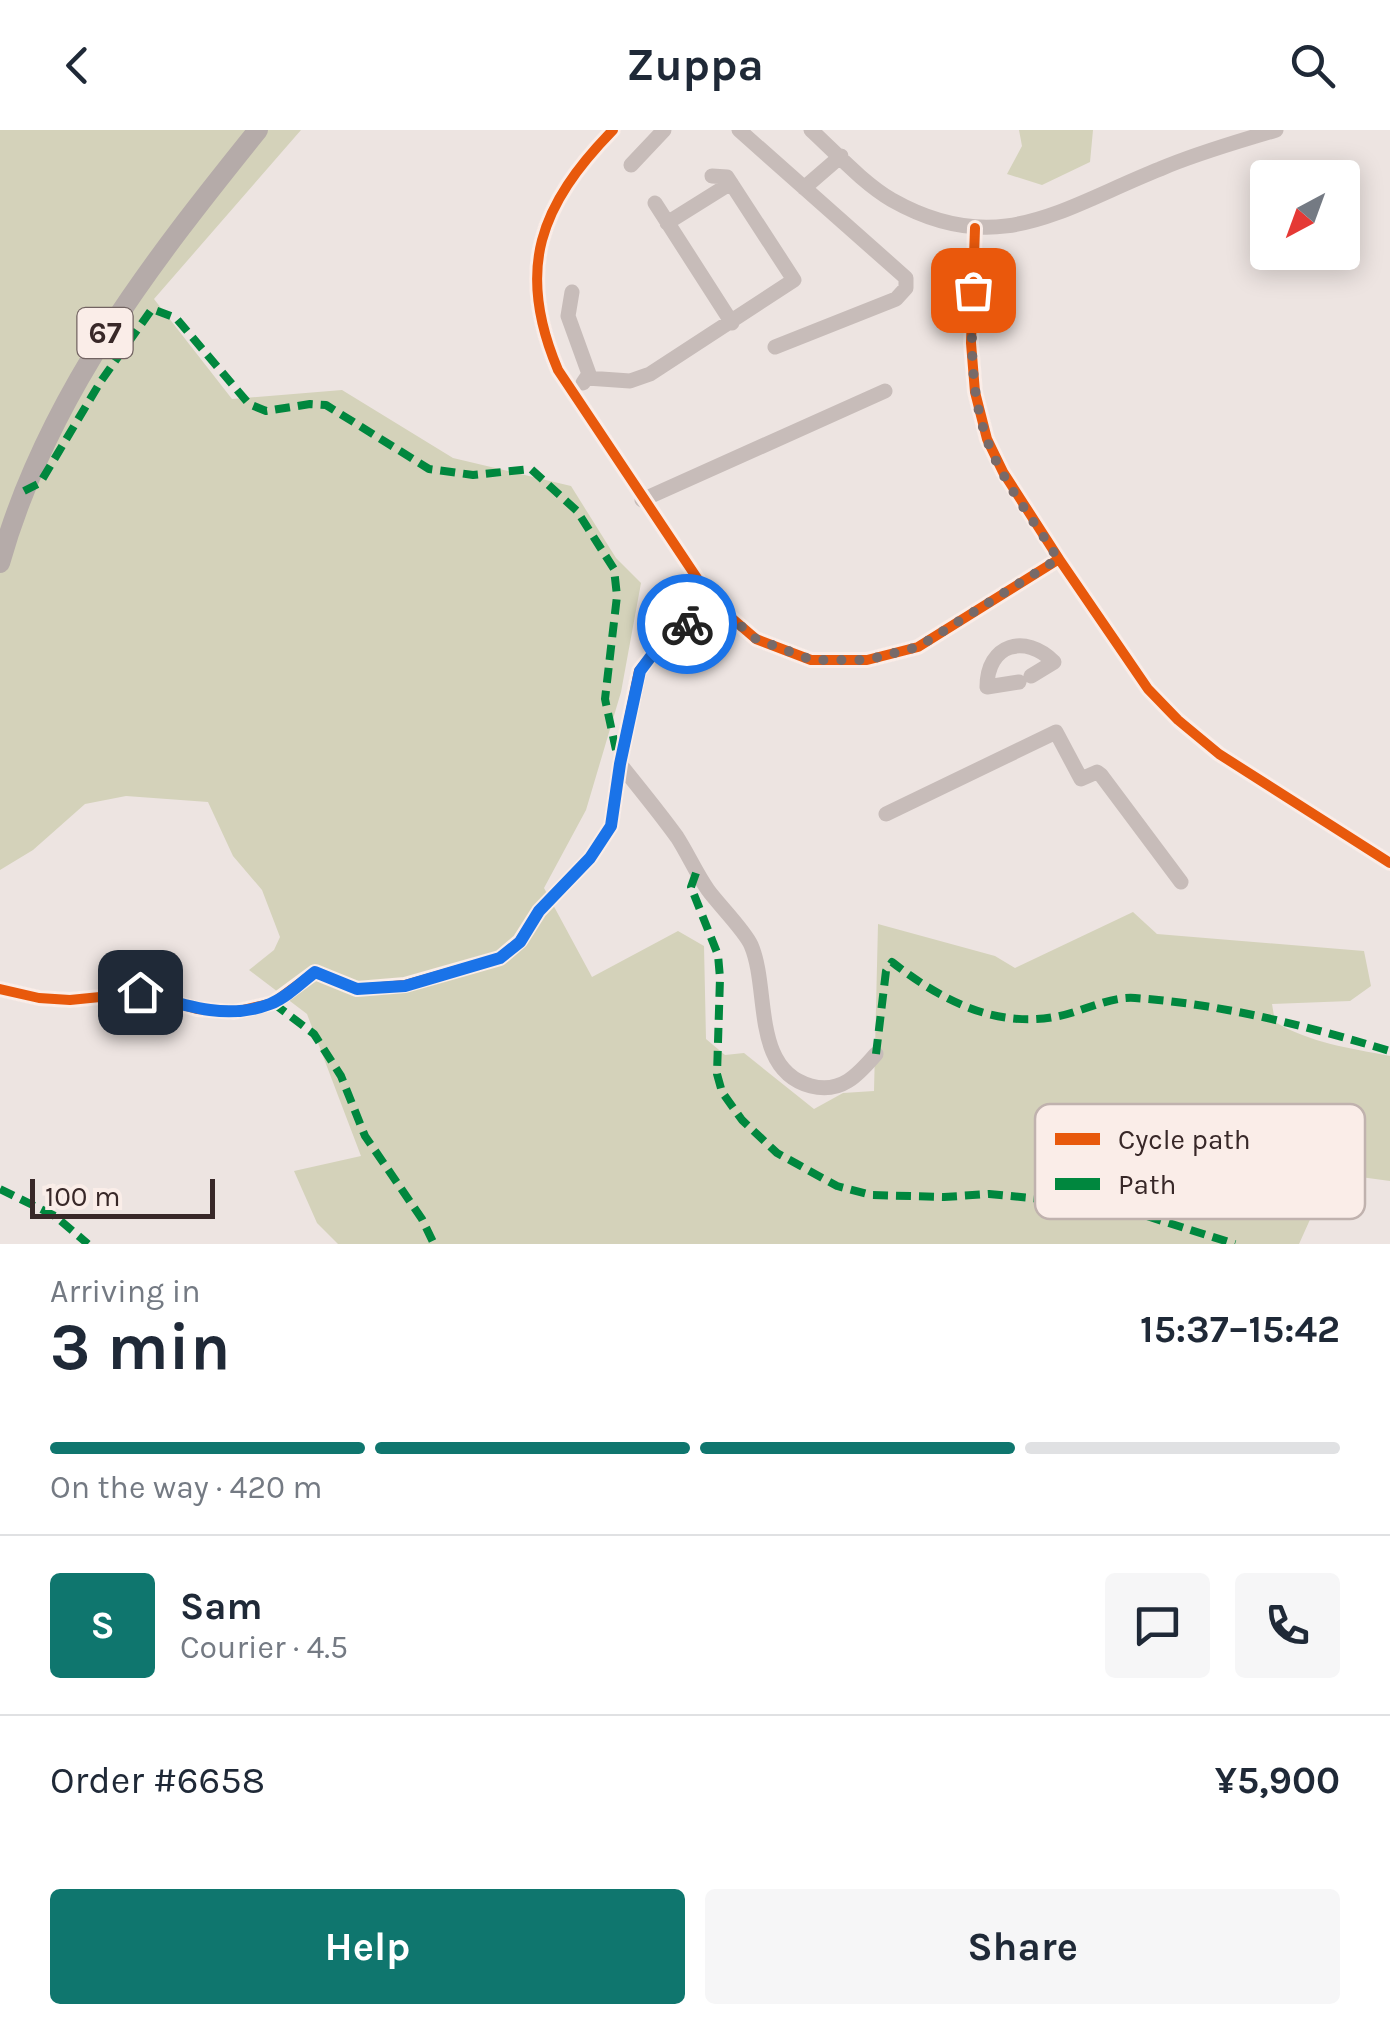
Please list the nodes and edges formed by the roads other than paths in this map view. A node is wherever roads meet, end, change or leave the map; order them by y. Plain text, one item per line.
1 (258, 130) edge
2 (614, 130) edge
3 (664, 130) edge
4 (739, 130) edge
5 (811, 130) edge
6 (1276, 130) edge
7 (841, 156) junction
8 (631, 166) dead end
9 (712, 176) dead end
10 (731, 183) junction
11 (804, 188) junction
12 (654, 203) dead end
13 (667, 222) junction
14 (974, 228) junction
15 (572, 292) dead end
16 (732, 323) junction
17 (774, 346) dead end
18 (587, 378) junction
19 (572, 391) junction
20 (885, 391) dead end
21 (642, 500) junction
22 (1058, 559) junction
23 (0, 564) edge
24 (713, 602) junction
25 (620, 764) junction
26 (886, 814) dead end
27 (1390, 863) edge
28 (1181, 882) dead end
29 (0, 989) edge
30 (876, 1054) dead end

1 - 23 main road, 67
2 - 19 street
3 - 8 street
4 - 11 street
5 - 7 street
6 - 14 street
7 - 11 street
7 - 14 street
9 - 10 street
10 - 13 street
10 - 16 street
11 - 17 street
12 - 13 street
13 - 16 street
14 - 22 street
15 - 18 street
16 - 18 street
18 - 19 street
19 - 21 street
20 - 21 street
21 - 24 street
22 - 24 street
22 - 27 street
24 - 25 street
25 - 29 street
25 - 30 street
26 - 28 street

